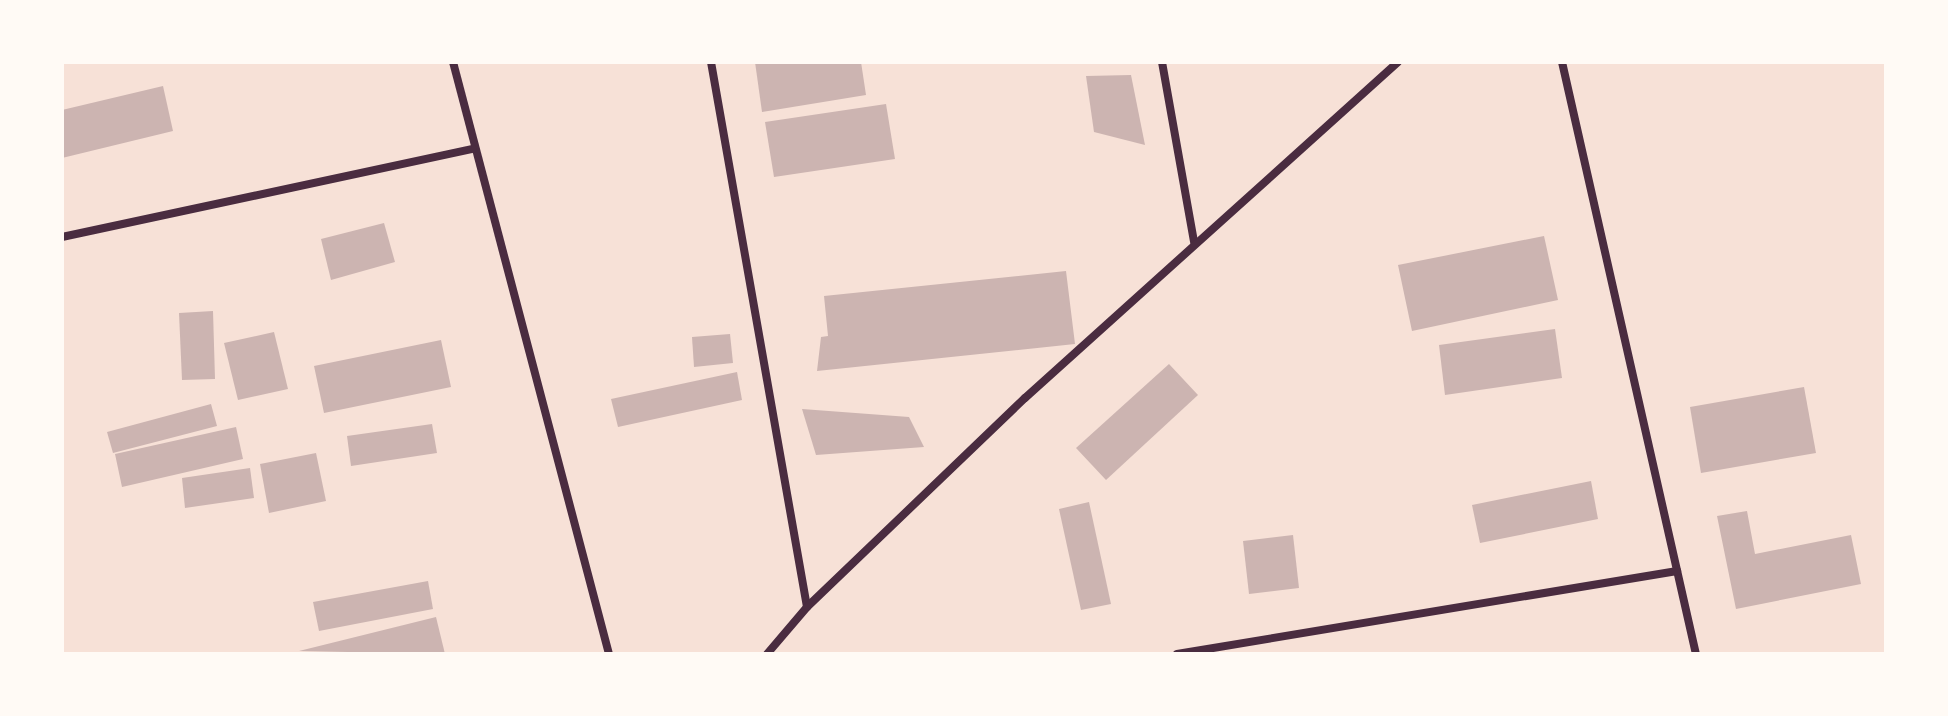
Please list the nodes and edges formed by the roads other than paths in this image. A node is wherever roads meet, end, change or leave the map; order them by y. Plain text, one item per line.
1 (453, 62) edge
2 (711, 62) edge
3 (1162, 62) edge
4 (1398, 62) edge
5 (1562, 62) edge
6 (473, 149) junction
7 (62, 237) edge
8 (1194, 242) junction
9 (1677, 571) junction
10 (807, 607) junction
11 (609, 654) edge
12 (767, 654) edge
13 (1177, 654) edge
14 (1696, 654) edge

1 - 6 street
2 - 10 street
3 - 8 street
4 - 8 street
5 - 9 street
6 - 7 street
6 - 11 street
8 - 10 street
9 - 13 street
9 - 14 street
10 - 12 street

